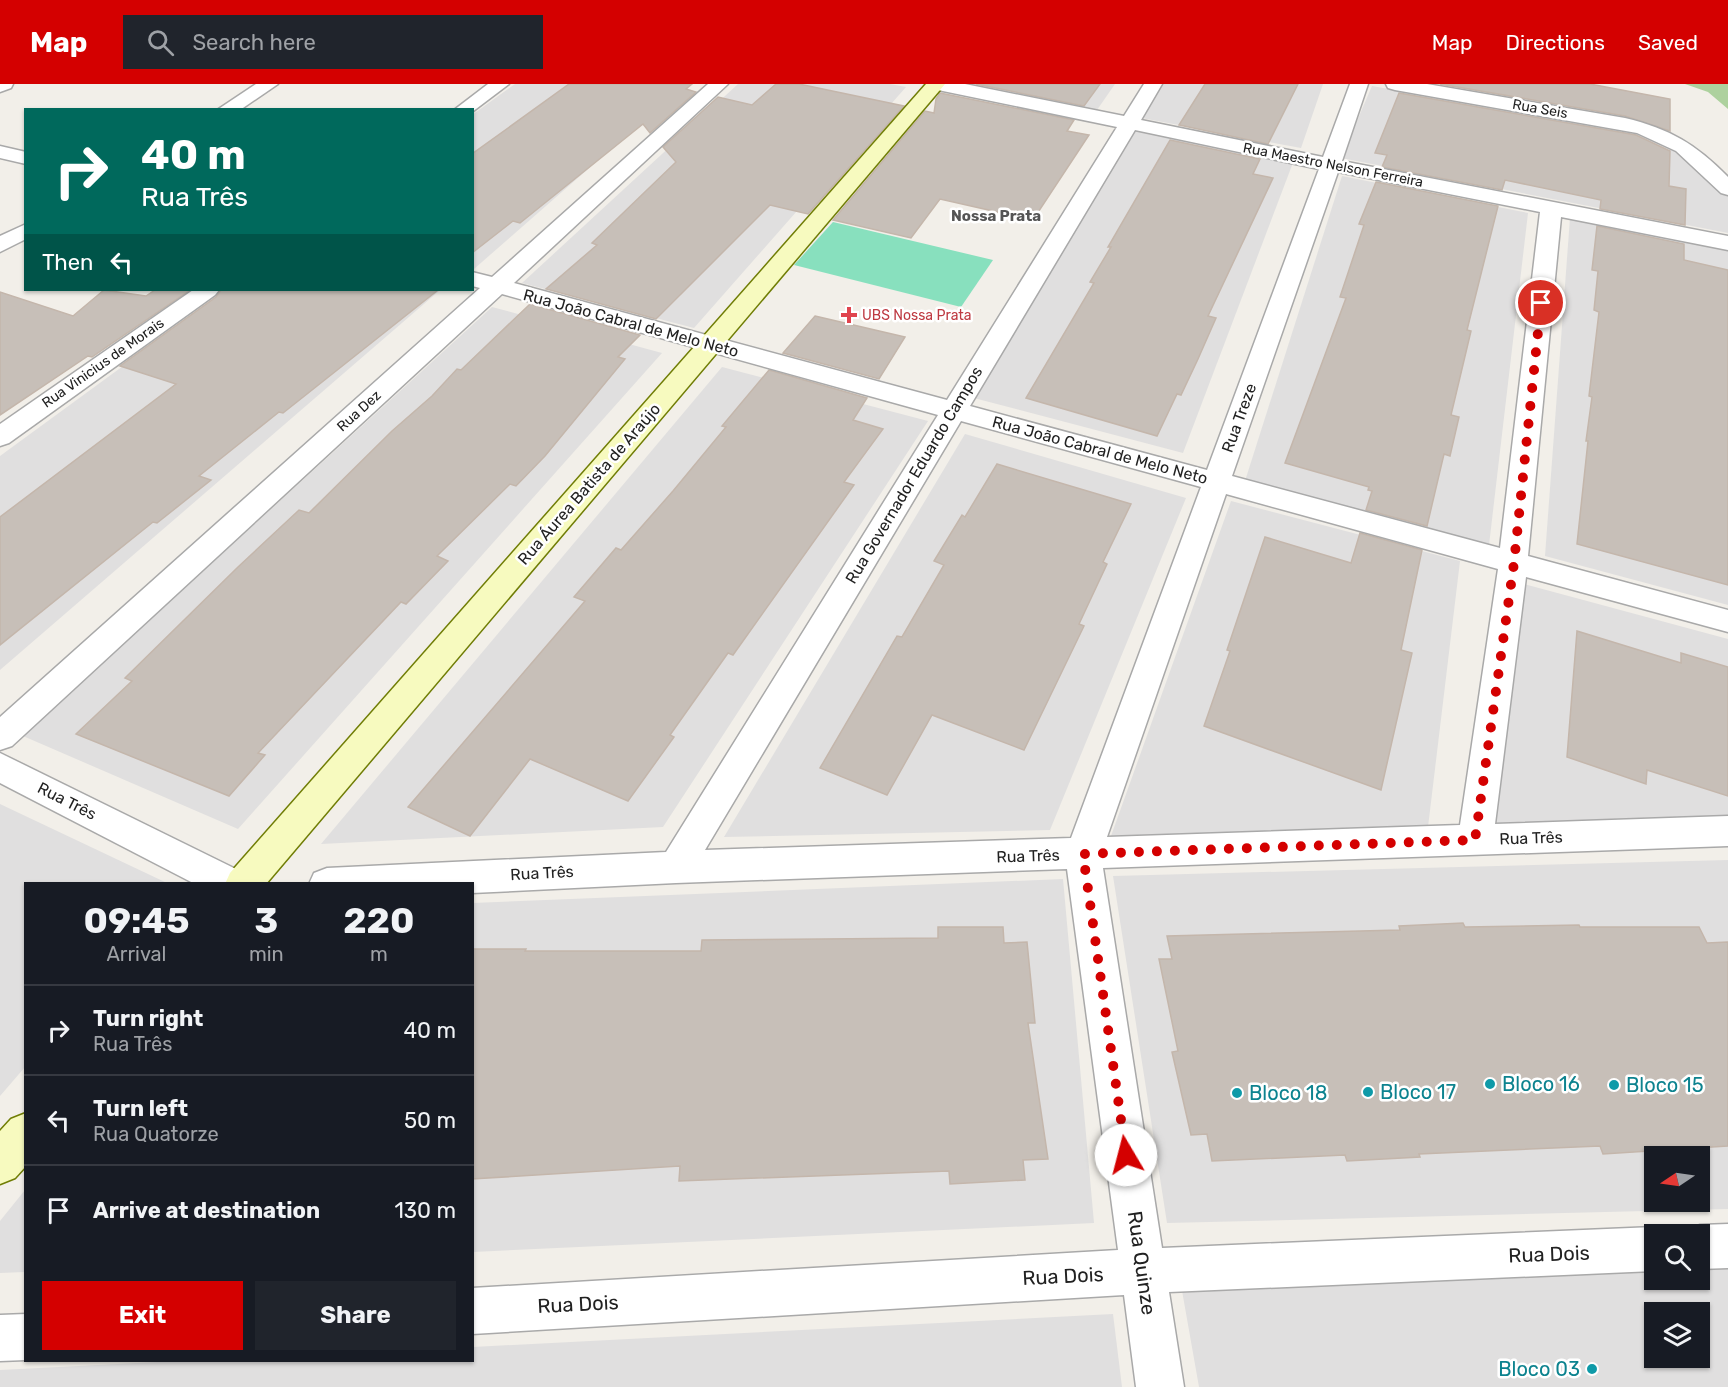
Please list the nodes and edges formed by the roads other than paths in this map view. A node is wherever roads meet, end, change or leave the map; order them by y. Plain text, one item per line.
1 (4, 84) edge
2 (269, 84) edge
3 (500, 84) edge
4 (719, 84) edge
5 (937, 84) edge
6 (1153, 84) edge
7 (1359, 84) edge
8 (1395, 84) edge
9 (0, 86) edge
10 (229, 108) edge
11 (466, 108) edge
12 (1129, 123) junction
13 (0, 152) edge
14 (24, 158) edge
15 (1330, 165) junction
16 (1728, 189) edge
17 (1551, 209) junction
18 (24, 231) edge
19 (1728, 243) edge
20 (0, 245) edge
21 (485, 282) edge
22 (206, 291) edge
23 (710, 344) junction
24 (954, 410) junction
25 (0, 437) edge
26 (1216, 482) junction
27 (1514, 563) junction
28 (1728, 621) edge
29 (0, 737) edge
30 (0, 767) edge
31 (1728, 831) edge
32 (1475, 840) junction
33 (1083, 854) junction
34 (676, 867) junction
35 (227, 882) edge
36 (245, 882) edge
37 (368, 882) edge
38 (24, 1136) edge
39 (0, 1163) edge
40 (1728, 1246) edge
41 (1710, 1247) edge
42 (1644, 1249) edge
43 (1143, 1271) junction
44 (474, 1311) edge
45 (24, 1337) edge
46 (0, 1338) edge
47 (1160, 1387) edge

1 - 9 street
2 - 10 street
3 - 11 street
4 - 21 street, Rua Dez
5 - 12 street, Rua Maestro Nelson Ferreira
5 - 23 street, Rua Áurea Batista de Araújo
6 - 12 street, Rua Governador Eduardo Campos
7 - 15 street, Rua Treze
8 - 16 street, Rua Seis
12 - 15 street, Rua Maestro Nelson Ferreira
12 - 24 street, Rua Governador Eduardo Campos
13 - 14 street
15 - 17 street, Rua Maestro Nelson Ferreira
15 - 26 street, Rua Treze
17 - 19 street, Rua Maestro Nelson Ferreira
17 - 27 street
18 - 20 street
21 - 23 street, Rua João Cabral de Melo Neto
21 - 29 street, Rua Dez
22 - 25 street, Rua Vinicius de Morais
23 - 24 street, Rua João Cabral de Melo Neto
23 - 36 street, Rua Áurea Batista de Araújo
24 - 26 street, Rua João Cabral de Melo Neto
24 - 34 street, Rua Governador Eduardo Campos
26 - 27 street, Rua João Cabral de Melo Neto
26 - 33 street, Rua Treze
27 - 28 street, Rua João Cabral de Melo Neto
27 - 32 street
30 - 35 street, Rua Três
31 - 32 street, Rua Três
32 - 33 street, Rua Três
33 - 34 street, Rua Três
33 - 43 street, Rua Quinze
34 - 37 street, Rua Três
38 - 39 street
40 - 41 street
42 - 43 street, Rua Dois
43 - 44 street, Rua Dois
43 - 47 street, Rua Quinze
45 - 46 street

